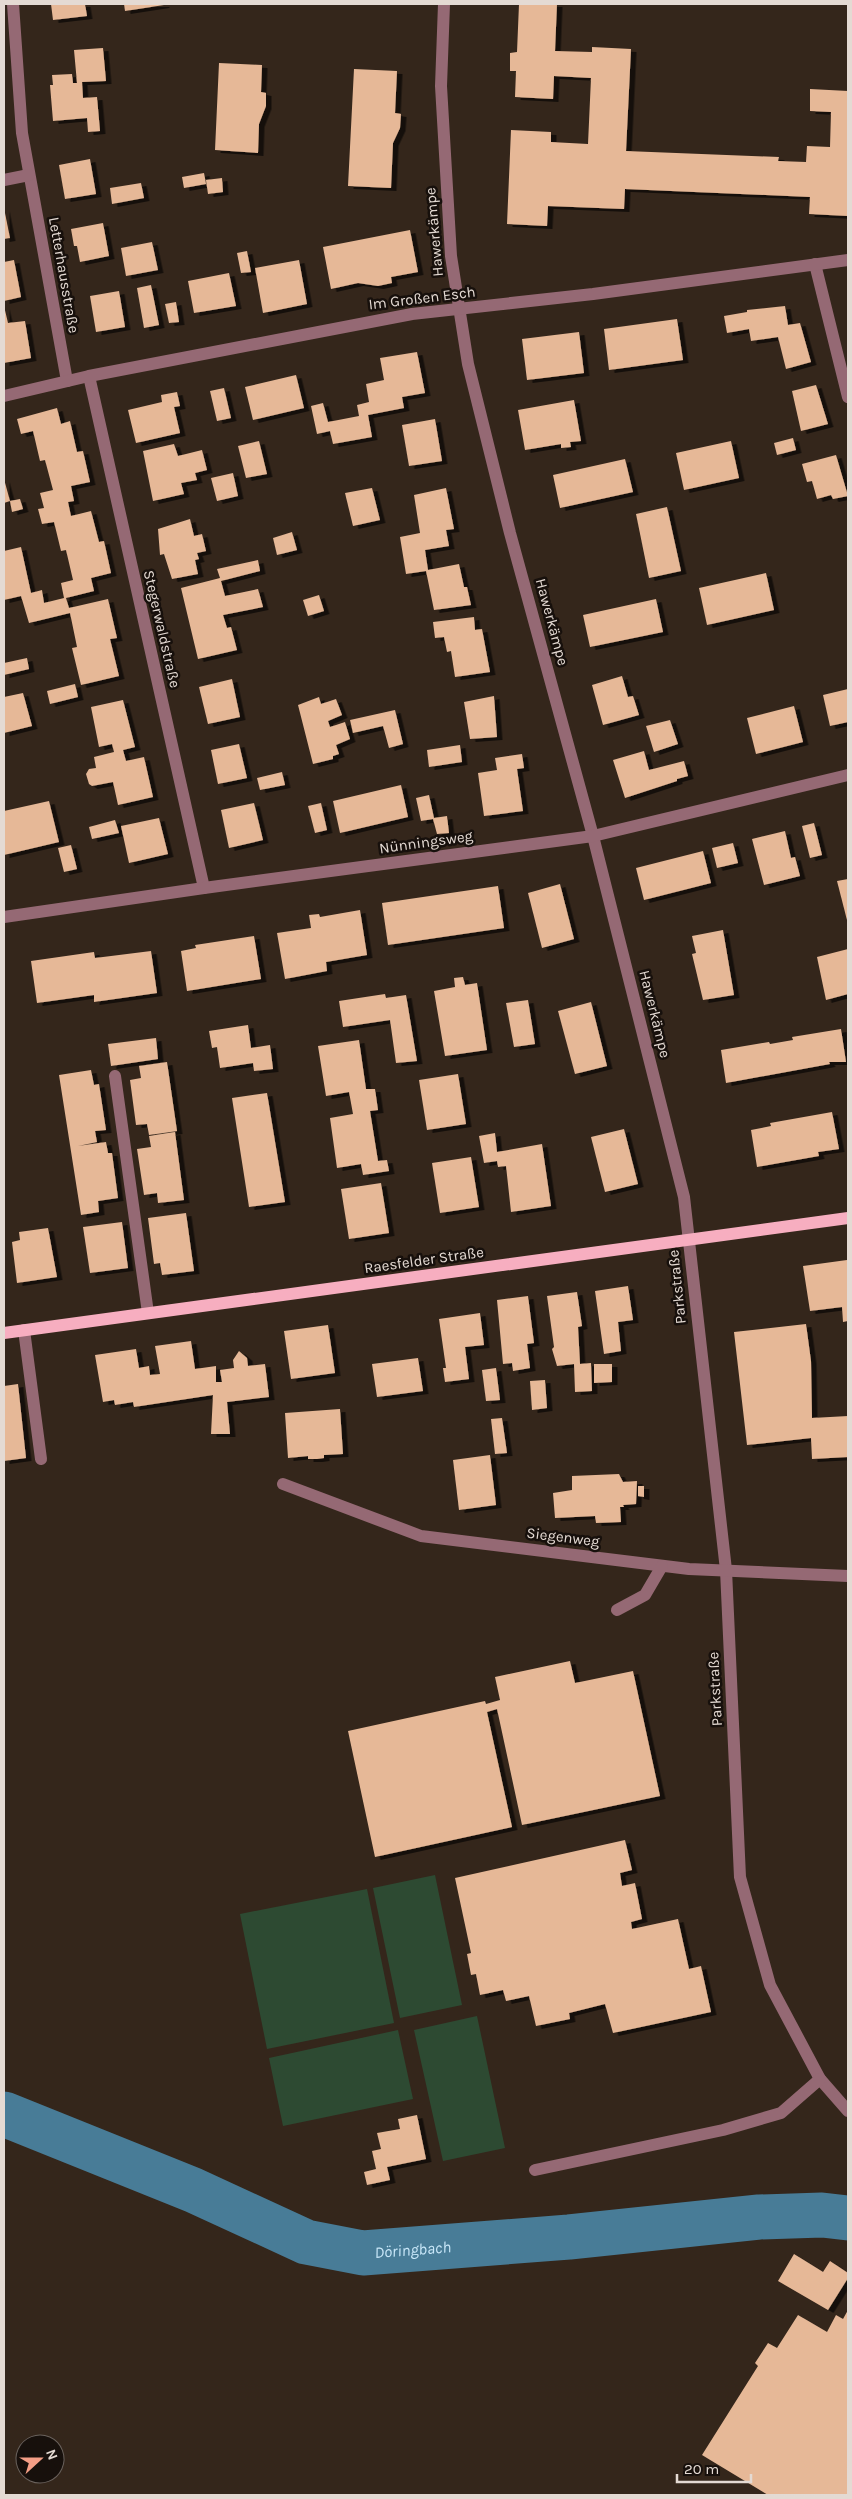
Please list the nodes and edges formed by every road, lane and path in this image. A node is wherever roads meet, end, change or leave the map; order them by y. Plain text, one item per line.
1 (13, 4) edge
2 (444, 4) edge
3 (29, 174) junction
4 (4, 180) edge
5 (848, 260) edge
6 (815, 264) junction
7 (459, 309) junction
8 (89, 376) junction
9 (67, 381) junction
10 (4, 396) edge
11 (848, 397) edge
12 (848, 775) edge
13 (593, 836) junction
14 (204, 888) junction
15 (4, 917) edge
16 (115, 1076) dead end
17 (848, 1218) edge
18 (689, 1240) junction
19 (148, 1313) junction
20 (24, 1330) junction
21 (4, 1333) edge
22 (41, 1458) dead end
23 (283, 1484) dead end
24 (662, 1566) junction
25 (726, 1570) junction
26 (848, 1576) edge
27 (617, 1610) dead end
28 (820, 2079) junction
29 (848, 2111) edge
30 (536, 2170) dead end

1 - 3 street, Letterhausstraße
2 - 7 street, Hawerkämpe
3 - 4 street
3 - 9 street, Letterhausstraße
5 - 6 street, Im Großen Esch
6 - 7 street, Im Großen Esch
6 - 11 street
7 - 8 street, Im Großen Esch
7 - 13 street, Hawerkämpe
8 - 9 street, Im Großen Esch
8 - 14 street, Stegerwaldstraße
9 - 10 street, Im Großen Esch
12 - 13 street, Nünningsweg
13 - 14 street, Nünningsweg
13 - 18 street, Hawerkämpe
14 - 15 street, Nünningsweg
16 - 19 street
17 - 18 main road, Raesfelder Straße
18 - 19 main road, Raesfelder Straße
18 - 25 street, Parkstraße
19 - 20 main road, Raesfelder Straße
20 - 21 main road, Raesfelder Straße
20 - 22 street
23 - 24 street, Siegenweg
24 - 25 street, Siegenweg
24 - 27 street
25 - 26 street, Siegenweg
25 - 28 street, Parkstraße
28 - 29 street, Parkstraße
28 - 30 street

